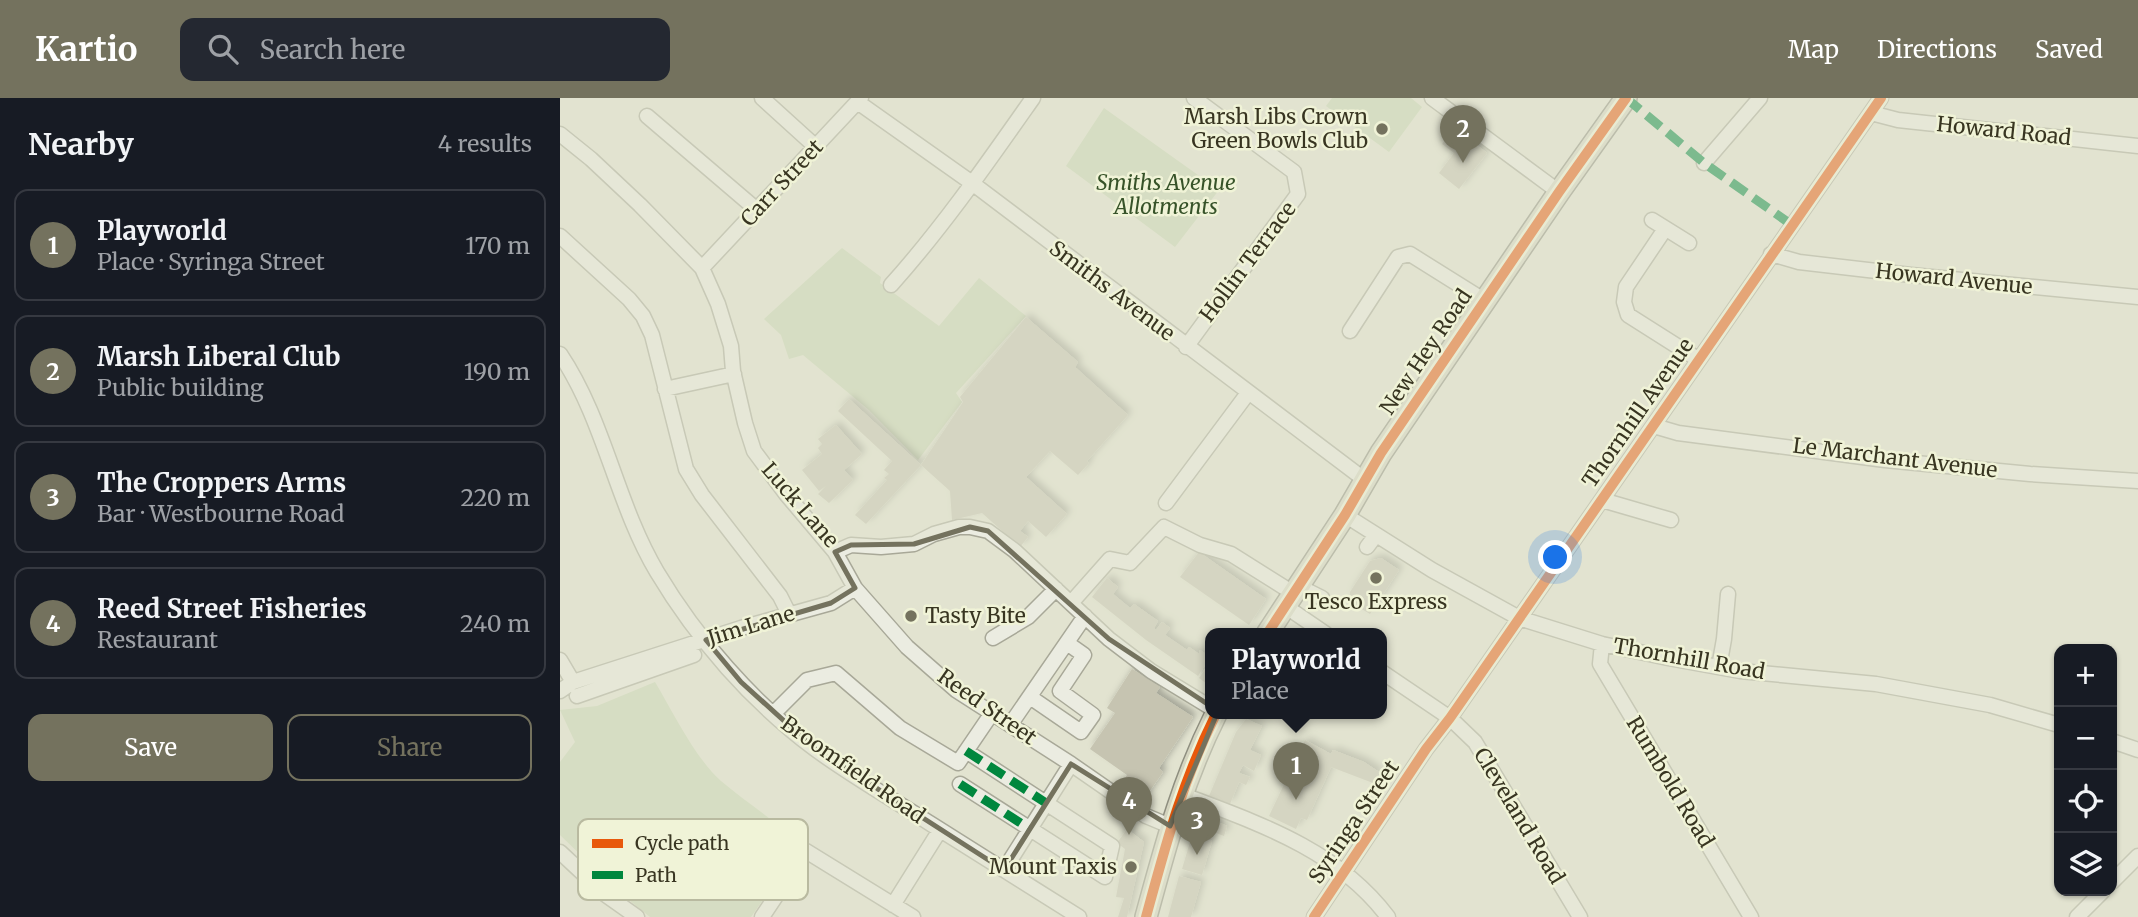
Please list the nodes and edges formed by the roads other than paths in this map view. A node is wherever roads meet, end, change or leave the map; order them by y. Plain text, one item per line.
1 (762, 98) edge
2 (1033, 98) edge
3 (1194, 98) edge
4 (1432, 98) edge
5 (1626, 98) edge
6 (1759, 98) edge
7 (1881, 98) edge
8 (860, 100) edge
9 (1871, 113) junction
10 (647, 116) dead end
11 (560, 134) edge
12 (816, 146) junction
13 (2138, 146) edge
14 (1704, 163) dead end
15 (972, 184) junction
16 (1559, 192) junction
17 (757, 210) junction
18 (1652, 220) dead end
19 (1665, 229) junction
20 (560, 236) edge
21 (1689, 243) dead end
22 (1771, 254) junction
23 (702, 268) junction
24 (891, 285) dead end
25 (2138, 297) edge
26 (1485, 301) junction
27 (1350, 331) dead end
28 (1185, 346) junction
29 (560, 354) edge
30 (1699, 360) junction
31 (734, 374) junction
32 (665, 388) junction
33 (1248, 393) junction
34 (1654, 426) junction
35 (1365, 481) junction
36 (2138, 481) edge
37 (1602, 500) junction
38 (1166, 503) dead end
39 (1345, 514) junction
40 (1671, 520) dead end
41 (1376, 535) junction
42 (1367, 547) dead end
43 (835, 552) junction
44 (855, 588) junction
45 (1056, 589) junction
46 (1728, 594) dead end
47 (1292, 595) junction
48 (1322, 598) dead end
49 (1071, 603) junction
50 (789, 614) junction
51 (1085, 616) junction
52 (1519, 618) junction
53 (1272, 628) edge
54 (1321, 628) edge
55 (993, 638) dead end
56 (706, 640) junction
57 (1067, 643) junction
58 (1602, 644) junction
59 (694, 655) dead end
60 (560, 660) edge
61 (645, 664) junction
62 (1719, 667) junction
63 (1387, 675) edge
64 (575, 689) junction
65 (560, 691) edge
66 (1060, 691) junction
67 (1030, 697) junction
68 (1205, 704) edge
69 (1048, 709) junction
70 (992, 713) junction
71 (773, 714) junction
72 (1450, 718) junction
73 (1214, 719) edge
74 (2054, 724) edge
75 (1010, 725) junction
76 (2117, 743) edge
77 (1426, 749) joint
78 (2138, 750) edge
79 (962, 757) junction
80 (1071, 764) junction
81 (960, 784) dead end
82 (1181, 794) junction
83 (1046, 803) junction
84 (1170, 826) junction
85 (1030, 829) junction
86 (940, 830) junction
87 (560, 852) edge
88 (808, 852) edge
89 (2138, 856) edge
90 (578, 869) edge
91 (1004, 870) junction
92 (1344, 871) junction
93 (2117, 877) edge
94 (2098, 896) edge
95 (613, 900) edge
96 (773, 900) edge
97 (893, 905) junction
98 (637, 917) edge
99 (762, 917) edge
100 (913, 917) edge
101 (1079, 917) edge
102 (1146, 917) edge
103 (1314, 917) edge
104 (1388, 917) edge
105 (1580, 917) edge
106 (1751, 917) edge
107 (2077, 917) edge

1 - 12 street
2 - 15 street
3 - 28 street, Hollin Terrace
4 - 16 street
5 - 16 highway, New Hey Road
6 - 14 street
7 - 9 street, Thornhill Avenue
8 - 12 street, Carr Street
8 - 15 street, Smiths Avenue
9 - 13 street, Howard Road
9 - 22 street, Thornhill Avenue
10 - 17 street
11 - 23 street, Luck Lane
12 - 17 street, Carr Street
15 - 24 street
15 - 28 street, Smiths Avenue
16 - 26 highway, New Hey Road
17 - 23 street, Carr Street
18 - 19 street
19 - 21 street
19 - 30 street
20 - 32 street
22 - 25 street, Howard Avenue
22 - 30 street, Thornhill Avenue
23 - 31 street, Luck Lane
26 - 27 street
26 - 35 highway, New Hey Road
28 - 33 street, Smiths Avenue
29 - 56 street, Broomfield Road
30 - 34 street, Thornhill Avenue
31 - 32 street
31 - 43 street, Luck Lane
32 - 50 street
33 - 35 street, Smiths Avenue
33 - 38 street
34 - 36 street, Le Marchant Avenue
34 - 37 street, Thornhill Avenue
35 - 39 highway, New Hey Road
37 - 40 street
37 - 52 street, Thornhill Avenue
39 - 41 street, Thornhill Road
39 - 47 highway, New Hey Road
41 - 42 street
41 - 52 street, Thornhill Road
43 - 44 street, Reed Street
43 - 45 street, Luck Lane
44 - 50 street, Jim Lane
44 - 70 street, Reed Street
45 - 49 street, Luck Lane
45 - 55 street
46 - 62 street
47 - 48 street
47 - 49 street
47 - 53 highway, New Hey Road
47 - 54 street
49 - 51 street, Luck Lane
50 - 56 street, Jim Lane
51 - 57 street
51 - 68 street, Luck Lane
52 - 58 street, Thornhill Road
52 - 72 street, Thornhill Avenue
56 - 61 street, Jim Lane
56 - 71 street, Broomfield Road
57 - 66 street
57 - 67 street
58 - 62 street, Thornhill Road
58 - 106 street, Rumbold Road
59 - 61 street, Jim Lane
60 - 64 street
61 - 64 street, Jim Lane
62 - 74 street, Thornhill Road
63 - 72 street, Cleveland Road
64 - 65 street, Jim Lane
66 - 69 street
66 - 69 street
67 - 69 street
67 - 75 street
70 - 75 street, Reed Street
70 - 79 street
71 - 79 street
71 - 86 street, Broomfield Road
72 - 77 street, Thornhill Avenue
72 - 105 street, Cleveland Road
73 - 82 highway
75 - 80 street, Reed Street
76 - 78 street
77 - 92 street, Syringa Street
79 - 83 street
80 - 83 street
80 - 84 street, Reed Street
81 - 85 street
82 - 84 highway
82 - 92 street
83 - 85 street
83 - 85 street
84 - 102 highway
85 - 91 street
86 - 91 street, Broomfield Road
86 - 97 street
87 - 90 street
88 - 97 street
89 - 93 street
91 - 101 street, Broomfield Road
92 - 103 street, Syringa Street
92 - 104 street
94 - 107 street
95 - 98 street
96 - 99 street
97 - 100 street

